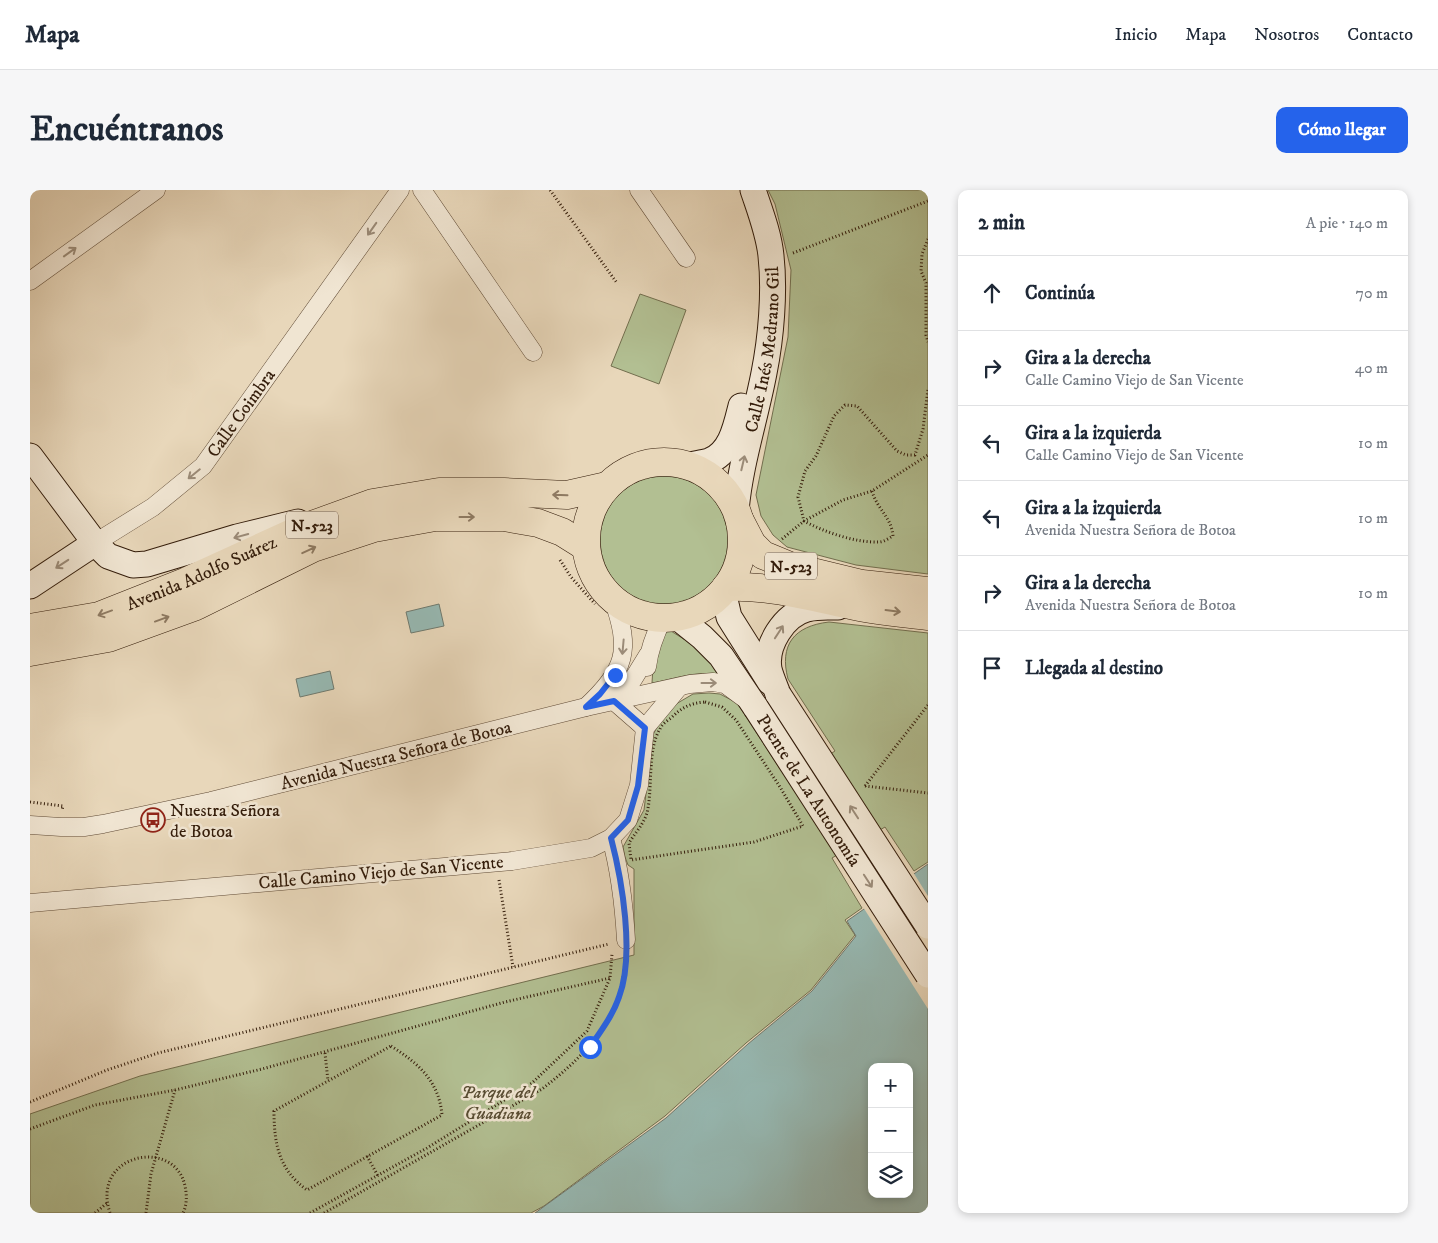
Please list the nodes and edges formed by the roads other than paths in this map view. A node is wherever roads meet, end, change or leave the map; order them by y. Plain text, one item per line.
1 (156, 190) edge
2 (400, 190) edge
3 (422, 190) edge
4 (639, 190) edge
5 (740, 190) edge
6 (753, 190) edge
7 (686, 258) dead end
8 (30, 281) edge
9 (534, 352) dead end
10 (30, 456) edge
11 (686, 466) junction
12 (607, 486) junction
13 (373, 503) junction
14 (738, 515) junction
15 (95, 543) junction
16 (586, 547) junction
17 (30, 586) edge
18 (724, 589) junction
19 (928, 591) edge
20 (605, 603) junction
21 (858, 607) junction
22 (928, 616) edge
23 (670, 617) junction
24 (30, 628) edge
25 (30, 652) edge
26 (648, 655) junction
27 (679, 687) junction
28 (778, 694) junction
29 (644, 695) junction
30 (614, 701) junction
31 (586, 707) junction
32 (756, 708) junction
33 (653, 728) junction
34 (30, 825) edge
35 (611, 838) junction
36 (30, 903) edge
37 (928, 926) edge
38 (620, 941) road end
39 (928, 975) edge

8 -> 1 street
2 -> 15 street, Calle Coimbra
3 - 9 street
4 - 7 street
5 - 11 main road, Calle Inés Medrano Gil
14 -> 6 main road, Calle Inés Medrano Gil
10 - 15 main road
11 - 12 highway
11 - 14 highway
12 -> 13 highway, Avenida Adolfo Suárez / N-523
12 - 16 highway
13 -> 15 main road
13 -> 24 highway, Avenida Adolfo Suárez / N-523
14 - 18 highway
14 - 19 highway, N-523
15 -> 17 main road, Calle Coimbra
16 - 20 highway
25 -> 16 highway, Avenida Adolfo Suárez / N-523
18 - 21 highway, N-523
18 - 23 highway
18 - 28 main road, Puente de La Autonomía
20 - 23 highway
20 -> 31 street
21 -> 22 highway, N-523
28 -> 21 main road
23 - 26 street
23 - 32 main road, Puente de La Autonomía
26 - 29 street
26 - 30 street
27 - 29 street, Avenida Nuestra Señora de Botoa
27 -> 32 street, Avenida Nuestra Señora de Botoa
27 - 33 street
37 -> 28 main road, Puente de La Autonomía, bridge
29 - 30 street, Avenida Nuestra Señora de Botoa
30 - 31 street, Avenida Nuestra Señora de Botoa
30 - 33 street
31 - 34 street, Avenida Nuestra Señora de Botoa
32 -> 39 main road, Puente de La Autonomía, bridge
33 - 35 street, Calle Camino Viejo de San Vicente
35 - 36 street, Calle Camino Viejo de San Vicente
35 - 38 street

